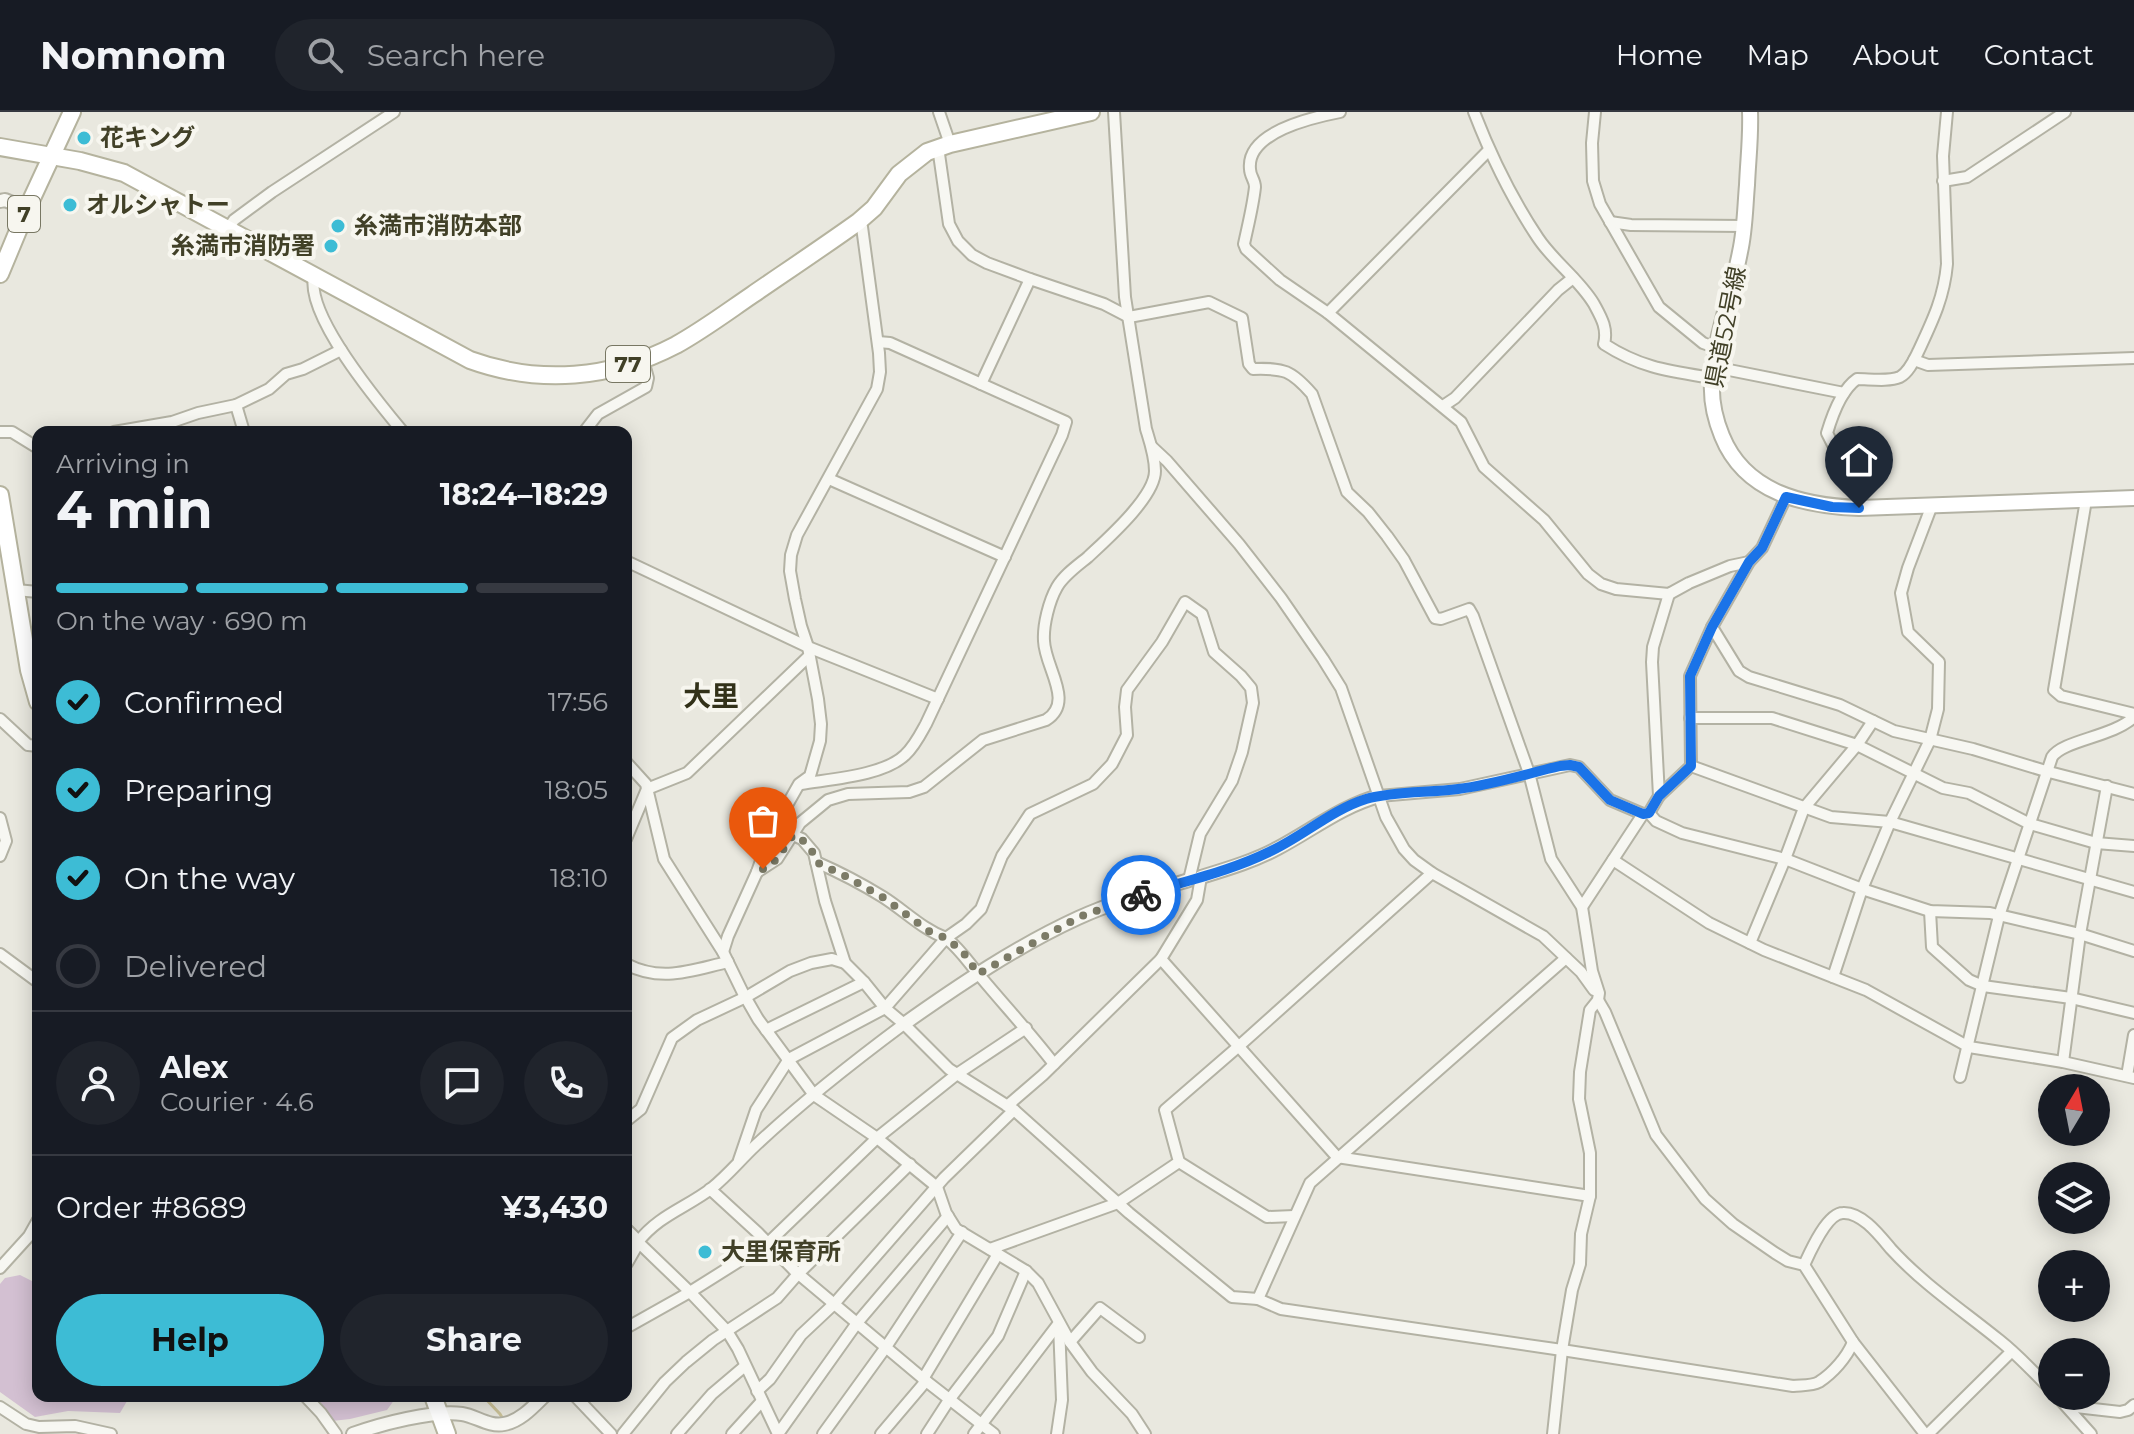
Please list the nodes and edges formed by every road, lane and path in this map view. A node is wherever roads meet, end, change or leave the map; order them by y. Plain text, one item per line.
1 (72, 112) edge
2 (394, 112) edge
3 (939, 112) edge
4 (1091, 112) edge
5 (1114, 112) edge
6 (1340, 112) edge
7 (1474, 112) edge
8 (1595, 112) edge
9 (1750, 112) edge
10 (1947, 112) edge
11 (2065, 112) edge
12 (944, 146) junction
13 (0, 147) edge
14 (1489, 150) junction
15 (51, 156) junction
16 (1943, 181) junction
17 (0, 201) edge
18 (27, 209) junction
19 (858, 222) junction
20 (1610, 222) junction
21 (1744, 226) junction
22 (228, 229) junction
23 (0, 274) edge
24 (314, 277) junction
25 (1573, 278) junction
26 (1030, 279) junction
27 (1328, 313) junction
28 (1129, 317) junction
29 (878, 342) junction
30 (1717, 348) junction
31 (341, 350) junction
32 (2134, 358) edge
33 (643, 360) junction
34 (1914, 360) junction
35 (1713, 373) junction
36 (981, 384) junction
37 (1844, 393) junction
38 (236, 405) junction
39 (1443, 406) junction
40 (149, 426) edge
41 (242, 426) edge
42 (398, 426) edge
43 (589, 426) edge
44 (0, 432) edge
45 (32, 444) edge
46 (1152, 447) junction
47 (829, 479) junction
48 (0, 495) edge
49 (1786, 497) junction
50 (2134, 498) edge
51 (2084, 500) junction
52 (1932, 505) junction
53 (1859, 508) junction
54 (1005, 557) junction
55 (1749, 562) junction
56 (632, 564) edge
57 (16, 590) junction
58 (32, 591) edge
59 (1669, 594) junction
60 (1712, 627) junction
61 (809, 652) junction
62 (32, 681) edge
63 (938, 699) junction
64 (2134, 716) edge
65 (1690, 718) junction
66 (0, 719) edge
67 (1873, 721) junction
68 (1930, 740) junction
69 (32, 745) edge
70 (1857, 745) junction
71 (1691, 766) junction
72 (632, 769) edge
73 (2049, 772) junction
74 (1529, 773) junction
75 (1913, 773) junction
76 (799, 784) junction
77 (2107, 786) junction
78 (647, 789) junction
79 (2134, 794) edge
80 (1379, 796) junction
81 (1659, 796) junction
82 (1804, 808) junction
83 (1646, 813) junction
84 (0, 818) edge
85 (1890, 822) junction
86 (2030, 824) junction
87 (632, 825) edge
88 (793, 835) junction
89 (2096, 843) junction
90 (2134, 846) edge
91 (0, 856) edge
92 (1785, 859) junction
93 (2018, 859) junction
94 (1613, 860) junction
95 (816, 862) junction
96 (757, 872) junction
97 (1432, 873) junction
98 (1195, 879) junction
99 (2090, 880) junction
100 (1862, 889) junction
101 (2134, 892) edge
102 (1582, 907) junction
103 (1930, 911) junction
104 (1999, 916) junction
105 (2080, 934) junction
106 (946, 938) junction
107 (1750, 943) junction
108 (2134, 951) edge
109 (0, 954) edge
110 (726, 957) junction
111 (1566, 958) junction
112 (1161, 959) junction
113 (845, 963) junction
114 (632, 967) edge
115 (978, 974) junction
116 (1833, 977) junction
117 (32, 978) edge
118 (864, 982) junction
119 (1983, 986) junction
120 (1598, 996) junction
121 (746, 997) junction
122 (2071, 998) junction
123 (885, 1008) junction
124 (2134, 1013) edge
125 (904, 1024) junction
126 (1026, 1028) junction
127 (766, 1030) junction
128 (2134, 1035) edge
129 (1239, 1046) junction
130 (1969, 1047) junction
131 (789, 1059) junction
132 (2063, 1062) junction
133 (1054, 1064) junction
134 (957, 1074) junction
135 (1960, 1077) dead end
136 (2130, 1077) edge
137 (814, 1095) junction
138 (1010, 1108) junction
139 (632, 1116) edge
140 (877, 1138) junction
141 (1337, 1157) junction
142 (1179, 1162) junction
143 (738, 1164) junction
144 (910, 1164) junction
145 (937, 1187) junction
146 (710, 1189) junction
147 (1590, 1196) junction
148 (1118, 1203) junction
149 (948, 1216) junction
150 (1294, 1216) junction
151 (32, 1231) edge
152 (962, 1232) junction
153 (632, 1236) edge
154 (638, 1242) junction
155 (768, 1243) junction
156 (632, 1252) edge
157 (994, 1252) junction
158 (1804, 1265) junction
159 (0, 1268) edge
160 (1026, 1271) junction
161 (798, 1274) junction
162 (690, 1292) junction
163 (1258, 1299) junction
164 (834, 1304) junction
165 (857, 1323) junction
166 (1059, 1323) junction
167 (632, 1325) edge
168 (727, 1331) junction
169 (1139, 1337) dead end
170 (1070, 1342) junction
171 (1853, 1342) junction
172 (886, 1347) junction
173 (1562, 1350) junction
174 (2011, 1352) junction
175 (745, 1366) junction
176 (2038, 1378) edge
177 (925, 1380) junction
178 (760, 1396) junction
179 (949, 1400) junction
180 (311, 1402) edge
181 (436, 1402) edge
182 (537, 1402) edge
183 (581, 1402) edge
184 (2134, 1405) edge
185 (0, 1407) edge
186 (2070, 1410) edge
187 (2102, 1410) edge
188 (441, 1415) junction
189 (978, 1429) edge
190 (111, 1434) edge
191 (336, 1434) edge
192 (353, 1434) edge
193 (447, 1434) edge
194 (611, 1434) edge
195 (623, 1434) edge
196 (677, 1434) edge
197 (732, 1434) edge
198 (778, 1434) edge
199 (823, 1434) edge
200 (881, 1434) edge
201 (927, 1434) edge
202 (994, 1434) edge
203 (1057, 1434) edge
204 (1145, 1434) edge
205 (1553, 1434) edge
206 (1926, 1434) edge
207 (2091, 1434) edge

1 - 15 main road, 7
2 - 22 street
3 - 12 street
4 - 12 main road, 77
5 - 28 street
6 - 27 street
7 - 14 street
8 - 20 street
9 - 21 main road, 県道52号線
10 - 16 street
11 - 16 street
12 - 19 main road, 77
12 - 26 street
13 - 15 main road, 77
14 - 25 street
14 - 27 street
15 - 18 main road, 7
15 - 22 main road, 77
16 - 34 street
17 - 18 street
18 - 23 main road, 7
19 - 29 street
19 - 33 main road, 77
20 - 21 street
20 - 30 street
21 - 30 main road, 県道52号線
22 - 24 main road, 77
24 - 31 street
24 - 33 main road, 77
25 - 35 street
25 - 39 street
26 - 28 street
26 - 36 street
27 - 39 street
28 - 46 street
28 - 74 street
29 - 36 street
29 - 47 street
30 - 35 main road, 県道52号線
31 - 38 street
31 - 42 street
32 - 34 street
33 - 43 street
34 - 37 street
35 - 37 street
35 - 49 main road, 県道52号線
36 - 54 street
37 - 53 street
38 - 40 street
38 - 41 street
39 - 59 street
44 - 45 street
46 - 80 street
46 - 88 street
47 - 54 street
47 - 61 street
48 - 57 main road
49 - 53 main road, 県道52号線
49 - 55 street
50 - 51 main road, 県道52号線
51 - 52 main road, 県道52号線
51 - 64 street
52 - 53 main road, 県道52号線
52 - 68 street
54 - 63 street
55 - 59 street
55 - 60 street
56 - 61 street
57 - 58 street
57 - 62 main road
59 - 81 street
60 - 65 street
60 - 67 street
61 - 63 street
61 - 76 street
61 - 78 street
63 - 76 street
64 - 73 street
65 - 70 street
65 - 71 street
66 - 69 street
67 - 68 street
67 - 70 street
68 - 73 street
68 - 75 street
70 - 75 street
70 - 82 street
71 - 81 street
71 - 82 street
72 - 78 street
73 - 77 street
73 - 86 street
74 - 80 street
74 - 83 street
74 - 102 street
75 - 85 street
75 - 86 street
76 - 96 street
77 - 79 street
77 - 89 street
78 - 87 street
78 - 110 street
80 - 97 street
80 - 98 street
81 - 83 street
82 - 85 street
82 - 92 street
83 - 92 street
83 - 94 street
84 - 91 street
85 - 93 street
85 - 100 street
86 - 89 street
86 - 93 street
88 - 95 street
88 - 96 street
89 - 90 street
89 - 99 street
92 - 100 street
92 - 107 street
93 - 99 street
93 - 104 street
94 - 102 street
94 - 107 street
95 - 106 street
95 - 113 street
96 - 110 street
97 - 111 street
97 - 129 street
98 - 106 street
98 - 112 street
98 - 115 street
99 - 101 street
99 - 105 street
100 - 103 street
100 - 116 street
102 - 120 street
103 - 104 street
103 - 119 street
104 - 105 street
104 - 119 street
105 - 108 street
105 - 122 street
106 - 115 street
106 - 123 street
107 - 116 street
109 - 117 street
110 - 114 street
110 - 121 street
111 - 120 street
111 - 141 street
112 - 129 street
112 - 133 street
113 - 118 street
113 - 121 street
115 - 125 street
115 - 126 street
116 - 130 street
118 - 123 street
118 - 127 street
119 - 122 street
119 - 130 street
120 - 147 street
120 - 158 street
121 - 127 street
121 - 139 street
122 - 124 street
122 - 132 street
123 - 125 street
123 - 131 street
125 - 134 street
125 - 137 street
126 - 133 street
126 - 134 street
127 - 131 street
128 - 136 street
129 - 141 street
129 - 142 street
130 - 132 street
130 - 135 street
131 - 137 street
131 - 143 street
132 - 136 street
133 - 138 street
134 - 138 street
134 - 140 street
137 - 140 street
137 - 143 street
138 - 145 street
138 - 148 street
140 - 144 street
140 - 155 street
141 - 147 street
141 - 150 street
142 - 148 street
142 - 150 street
143 - 146 street
144 - 145 street
144 - 161 street
145 - 149 street
145 - 164 street
146 - 154 street
146 - 155 street
147 - 173 street
148 - 157 street
148 - 163 street
149 - 152 street
149 - 165 street
150 - 163 street
151 - 159 street
152 - 157 street
152 - 172 street
153 - 154 street
154 - 156 street
154 - 162 street
155 - 161 street
155 - 162 street
157 - 160 street
157 - 177 street
158 - 171 street
158 - 174 street
160 - 166 street
160 - 179 street
161 - 164 street
161 - 168 street
162 - 167 street
162 - 168 street
163 - 173 street
164 - 165 street
164 - 178 street
165 - 172 street
165 - 198 street
166 - 170 street
166 - 189 street
166 - 203 street
168 - 175 street
168 - 195 street
169 - 170 street
170 - 204 street
171 - 173 street
171 - 206 street
172 - 177 street
172 - 199 street
173 - 205 street
174 - 176 street
174 - 206 street
175 - 178 street
175 - 196 street
177 - 179 street
177 - 200 street
178 - 197 street
178 - 198 street
179 - 189 street
179 - 201 street
180 - 191 street
181 - 188 main road
182 - 188 street
183 - 194 street
184 - 187 street
185 - 190 street
186 - 207 street
188 - 192 street
188 - 193 main road
189 - 202 street

